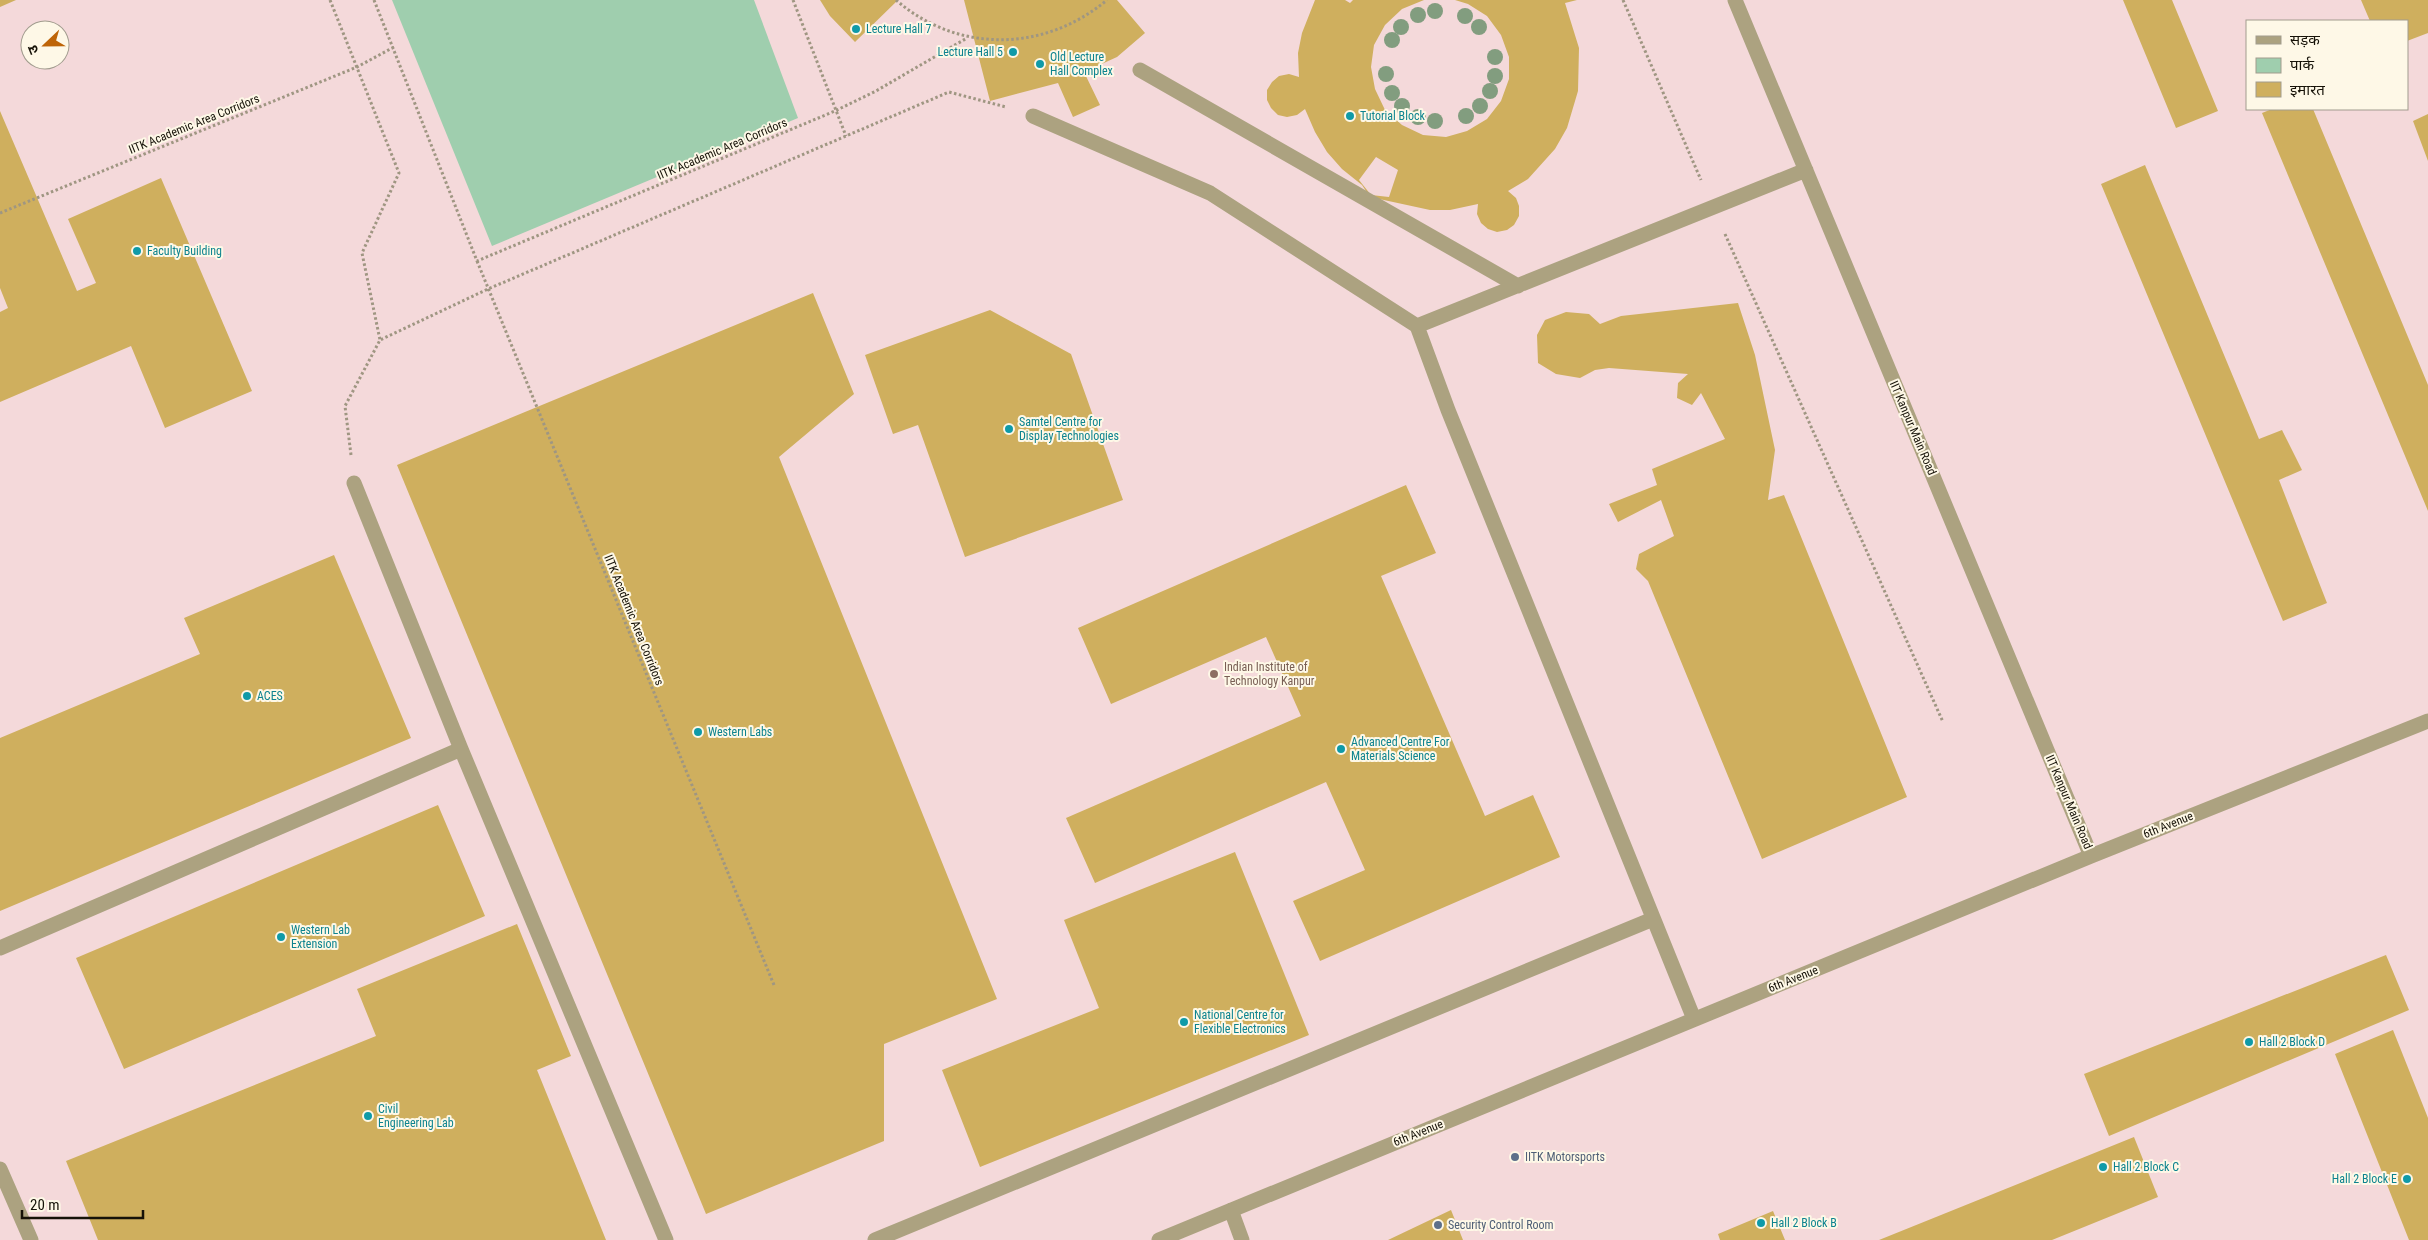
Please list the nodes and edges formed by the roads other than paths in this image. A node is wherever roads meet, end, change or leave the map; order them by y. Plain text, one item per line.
1 (1735, 0) edge
2 (1140, 70) dead end
3 (1033, 116) road end
4 (1806, 170) junction
5 (1518, 286) junction
6 (1417, 326) junction
7 (354, 483) road end
8 (2428, 721) edge
9 (461, 749) junction
10 (2091, 856) junction
11 (1653, 919) junction
12 (0, 948) edge
13 (1694, 1019) junction
14 (0, 1169) edge
15 (1231, 1210) junction
16 (31, 1240) edge
17 (666, 1240) edge
18 (875, 1240) edge
19 (1159, 1240) edge
20 (1242, 1240) edge

1 - 4 street, IIT Kanpur Main Road
2 - 5 street
3 - 6 street
4 - 5 street
4 - 10 street, IIT Kanpur Main Road
5 - 6 street
6 - 11 street
7 - 9 street
8 - 10 street, 6th Avenue
9 - 12 street
9 - 17 street
10 - 13 street, 6th Avenue
11 - 13 street
11 - 18 street
13 - 15 street, 6th Avenue
14 - 16 street
15 - 19 street, 6th Avenue
15 - 20 street

